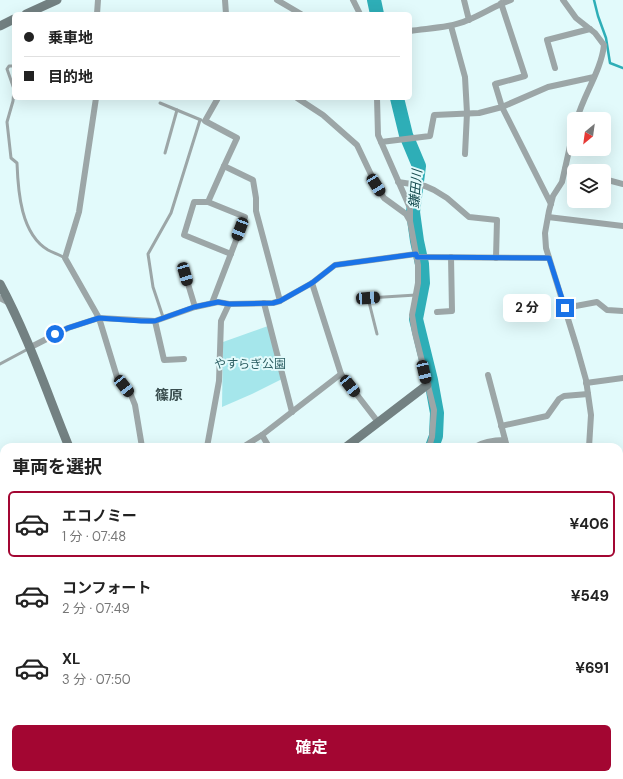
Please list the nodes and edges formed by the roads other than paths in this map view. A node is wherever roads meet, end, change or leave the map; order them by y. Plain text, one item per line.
1 (57, 0) edge
2 (98, 0) edge
3 (225, 0) edge
4 (277, 0) edge
5 (353, 0) edge
6 (464, 0) edge
7 (511, 0) edge
8 (563, 0) edge
9 (41, 3) edge
10 (501, 3) junction
11 (29, 12) edge
12 (97, 12) edge
13 (226, 12) edge
14 (298, 12) edge
15 (359, 12) edge
16 (12, 20) edge
17 (469, 20) junction
18 (0, 26) edge
19 (451, 26) junction
20 (590, 29) junction
21 (412, 31) edge
22 (12, 66) edge
23 (555, 68) dead end
24 (594, 77) junction
25 (12, 83) edge
26 (13, 100) edge
27 (96, 100) edge
28 (217, 100) edge
29 (300, 100) edge
30 (377, 100) edge
31 (160, 104) dead end
32 (502, 107) junction
33 (177, 110) junction
34 (579, 112) edge
35 (466, 113) junction
36 (202, 120) junction
37 (381, 142) junction
38 (166, 153) dead end
39 (465, 154) dead end
40 (568, 156) edge
41 (224, 166) junction
42 (565, 168) joint
43 (611, 181) edge
44 (398, 182) junction
45 (623, 184) edge
46 (208, 202) junction
47 (551, 204) junction
48 (548, 216) junction
49 (410, 221) junction
50 (623, 226) edge
51 (231, 254) junction
52 (417, 256) junction
53 (451, 257) junction
54 (65, 258) junction
55 (496, 258) junction
56 (549, 258) junction
57 (185, 274) dead end
58 (312, 283) junction
59 (0, 284) edge
60 (416, 295) junction
61 (0, 298) edge
62 (280, 301) junction
63 (212, 303) junction
64 (264, 303) junction
65 (10, 304) junction
66 (229, 304) junction
67 (194, 307) junction
68 (565, 308) junction
69 (623, 311) edge
70 (437, 312) dead end
71 (99, 318) junction
72 (163, 318) junction
73 (155, 321) junction
74 (377, 334) dead end
75 (29, 348) junction
76 (184, 359) dead end
77 (0, 364) edge
78 (341, 374) junction
79 (488, 375) dead end
80 (623, 378) edge
81 (586, 383) junction
82 (427, 385) junction
83 (588, 394) junction
84 (292, 412) junction
85 (378, 422) junction
86 (501, 426) junction
87 (262, 435) junction
88 (67, 443) edge
89 (141, 443) edge
90 (208, 443) edge
91 (249, 443) edge
92 (267, 443) edge
93 (351, 443) edge
94 (430, 443) edge
95 (484, 443) edge
96 (503, 443) edge
97 (506, 443) edge
98 (589, 443) edge

1 - 9 street
2 - 12 street
3 - 13 street
4 - 14 street
5 - 15 street
6 - 17 street
7 - 10 street
8 - 20 street
9 - 11 street
10 - 17 street
10 - 32 street
16 - 18 street
17 - 19 street
19 - 21 street
19 - 35 street
20 - 23 street
20 - 24 street
22 - 25 lane
24 - 32 street
24 - 34 street
26 - 54 lane
27 - 54 street
28 - 36 street
29 - 49 street
30 - 37 street
31 - 33 lane
32 - 35 street
32 - 47 street
33 - 36 lane
33 - 38 lane
35 - 37 street
35 - 39 street
36 - 41 street
36 - 72 lane
37 - 44 street
40 - 42 street
41 - 46 street
41 - 62 street
42 - 47 street
43 - 45 street
44 - 49 street
44 - 55 street
46 - 51 street
46 - 51 street
47 - 48 street
48 - 50 street
48 - 56 street
49 - 52 street
51 - 63 street
52 - 53 street
52 - 58 street
52 - 60 street
53 - 55 street
53 - 70 street
54 - 71 street
55 - 56 street
56 - 68 street
57 - 67 street
58 - 62 street
58 - 78 street
59 - 65 street
60 - 74 lane
60 - 82 street
61 - 65 street
62 - 64 street
63 - 66 street
63 - 67 street
64 - 66 street
64 - 84 street
65 - 75 street
66 - 90 street
67 - 72 street
68 - 69 street
68 - 81 street
71 - 73 street
71 - 75 street
71 - 89 street
72 - 73 street
73 - 76 street
75 - 77 lane
75 - 88 street
78 - 84 street
78 - 85 street
79 - 86 street
80 - 81 street
81 - 83 street
82 - 85 street
82 - 94 street
83 - 86 street
83 - 98 street
84 - 87 street
85 - 93 street
86 - 97 street
87 - 91 street
87 - 92 street
95 - 96 street

